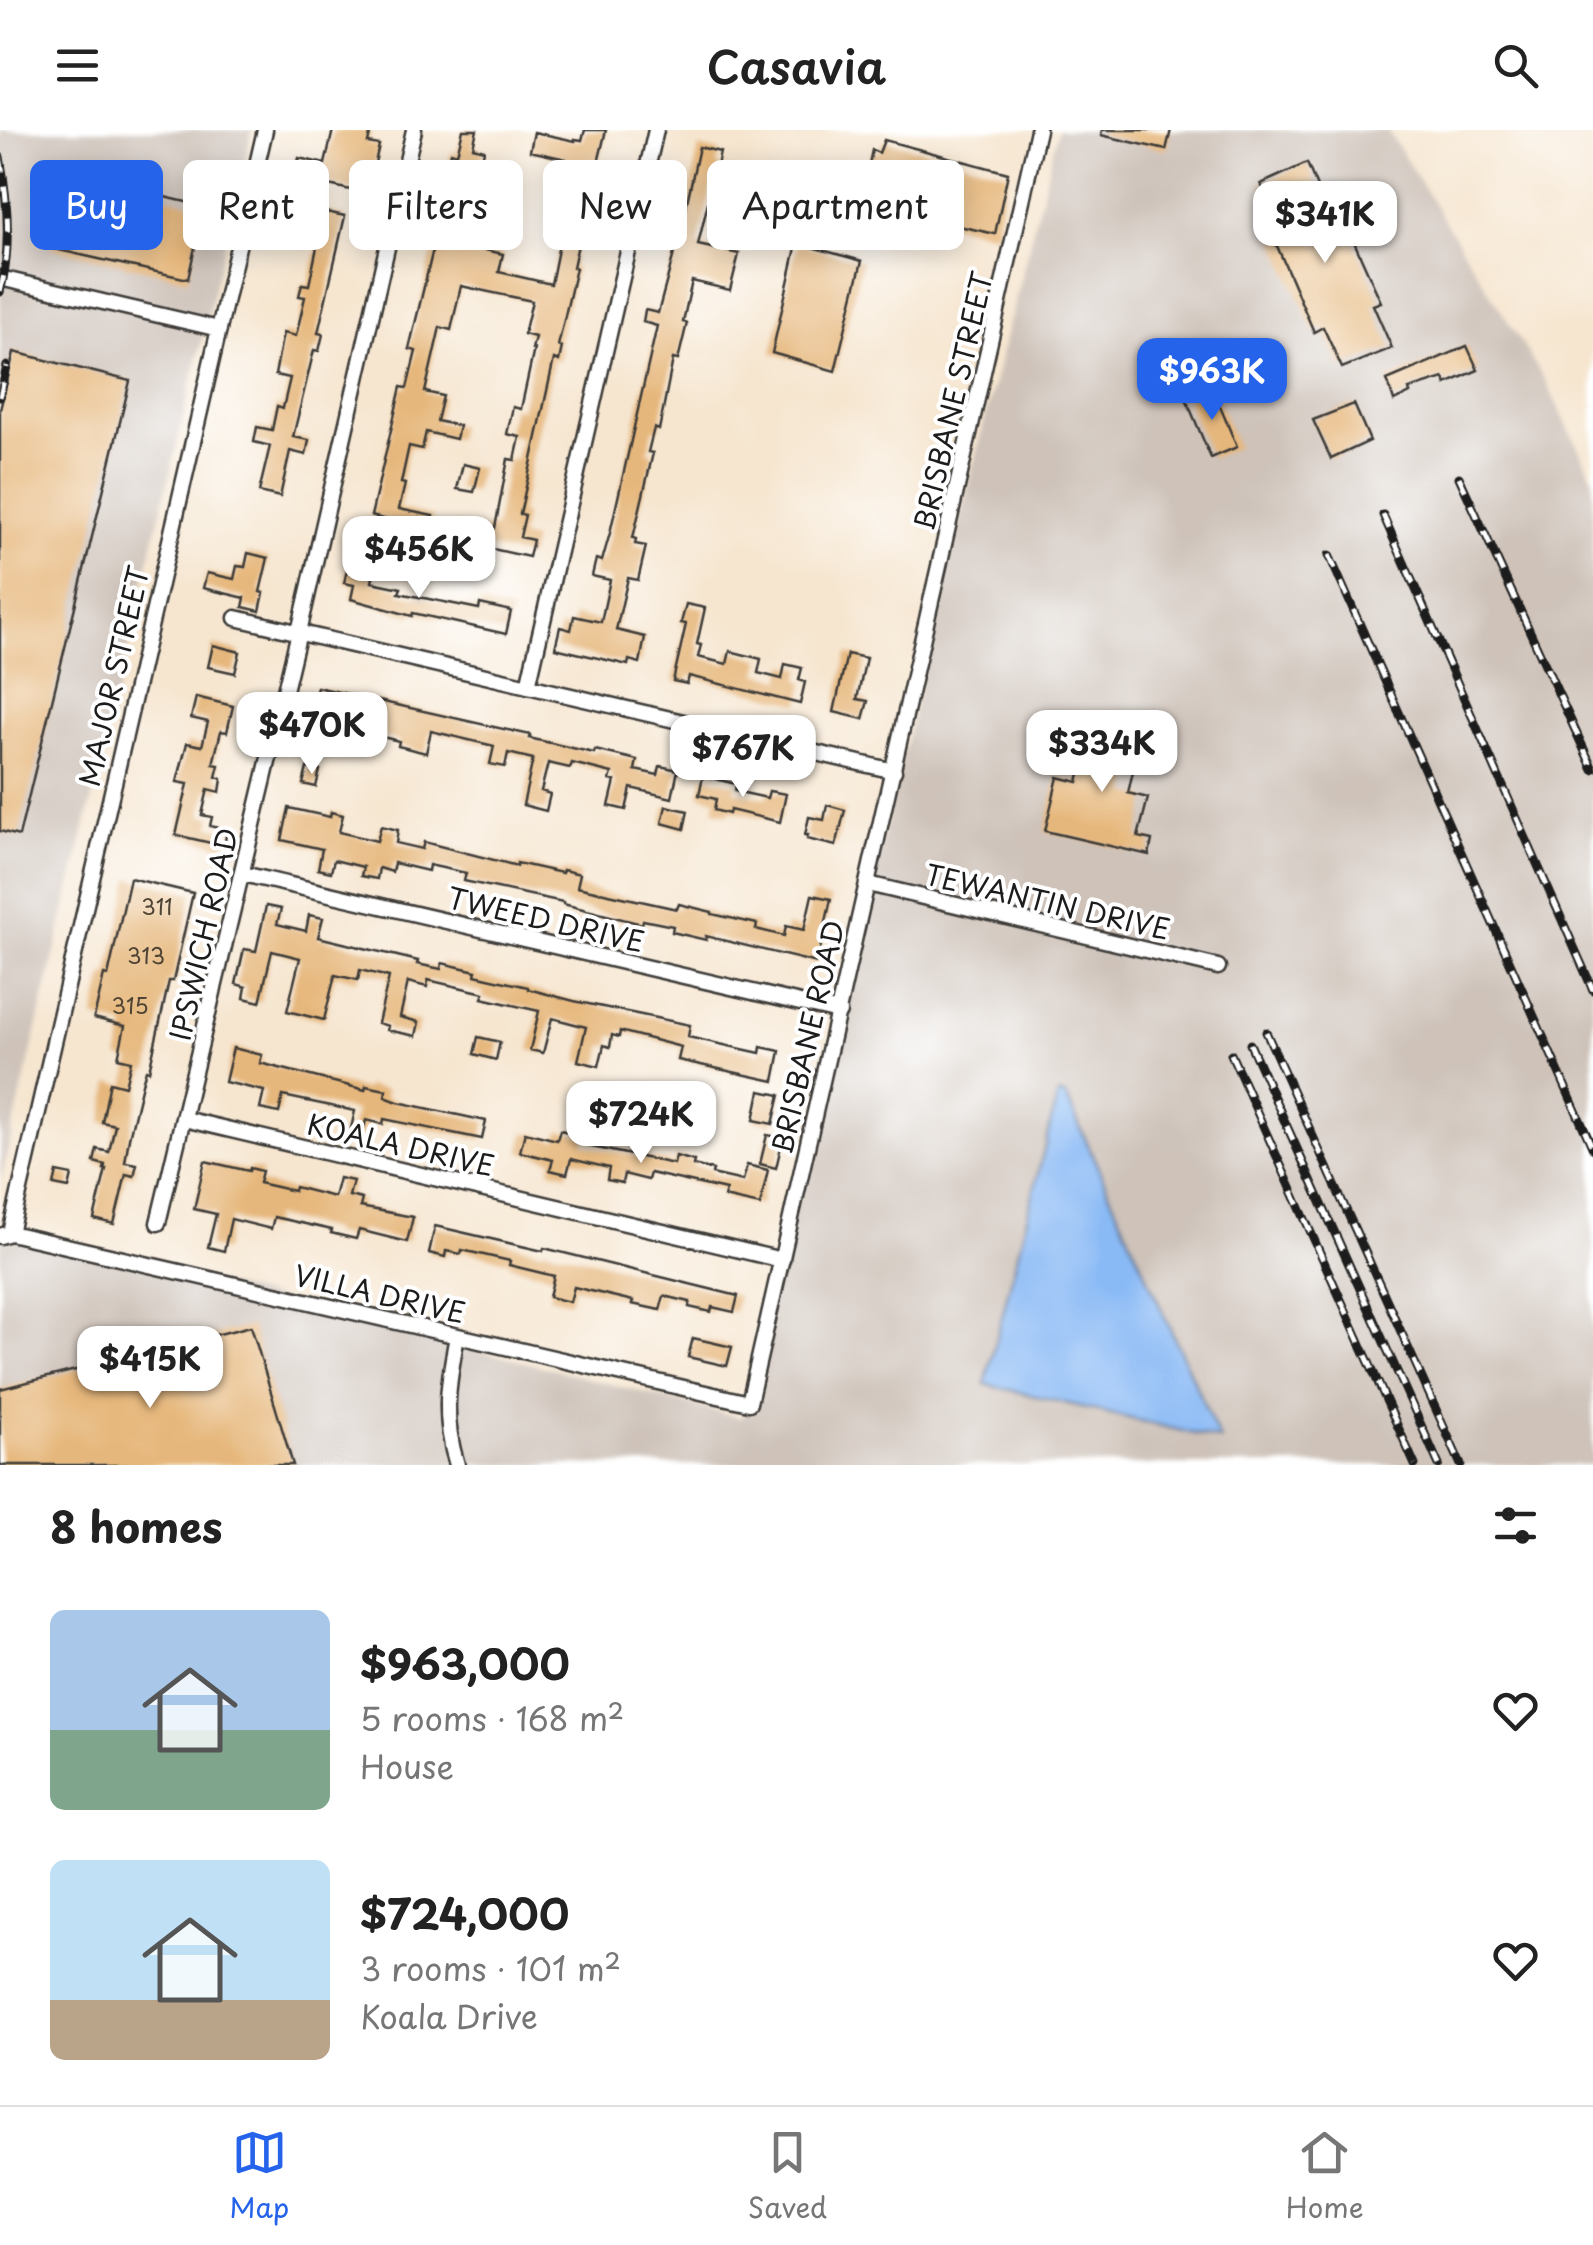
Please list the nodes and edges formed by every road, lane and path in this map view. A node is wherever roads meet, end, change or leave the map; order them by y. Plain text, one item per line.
1 (265, 130) edge
2 (414, 130) edge
3 (656, 130) edge
4 (1038, 130) edge
5 (0, 278) edge
6 (220, 329) junction
7 (236, 618) dead end
8 (300, 632) junction
9 (914, 682) joint
10 (528, 686) junction
11 (894, 770) junction
12 (243, 874) junction
13 (868, 884) junction
14 (1218, 967) dead end
15 (838, 1012) junction
16 (184, 1119) junction
17 (158, 1222) dead end
18 (5, 1234) edge
19 (782, 1260) junction
20 (456, 1336) junction
21 (749, 1403) joint
22 (456, 1465) edge

1 - 6 street, MAJOR STREET
2 - 8 street, IPSWICH ROAD
3 - 10 street
4 - 9 street, BRISBANE STREET
5 - 6 street
6 - 18 street, MAJOR STREET
7 - 8 street
8 - 10 street
8 - 12 street, IPSWICH ROAD
9 - 11 street, BRISBANE ROAD
10 - 11 street
11 - 13 street, BRISBANE ROAD
12 - 15 street, TWEED DRIVE
12 - 16 street, IPSWICH ROAD
13 - 14 street, TEWANTIN DRIVE
13 - 15 street, BRISBANE ROAD
15 - 19 street, BRISBANE ROAD
16 - 17 street, IPSWICH ROAD
16 - 19 street, KOALA DRIVE
18 - 20 street, VILLA DRIVE
19 - 21 street, BRISBANE ROAD
20 - 21 street, VILLA DRIVE
20 - 22 street

